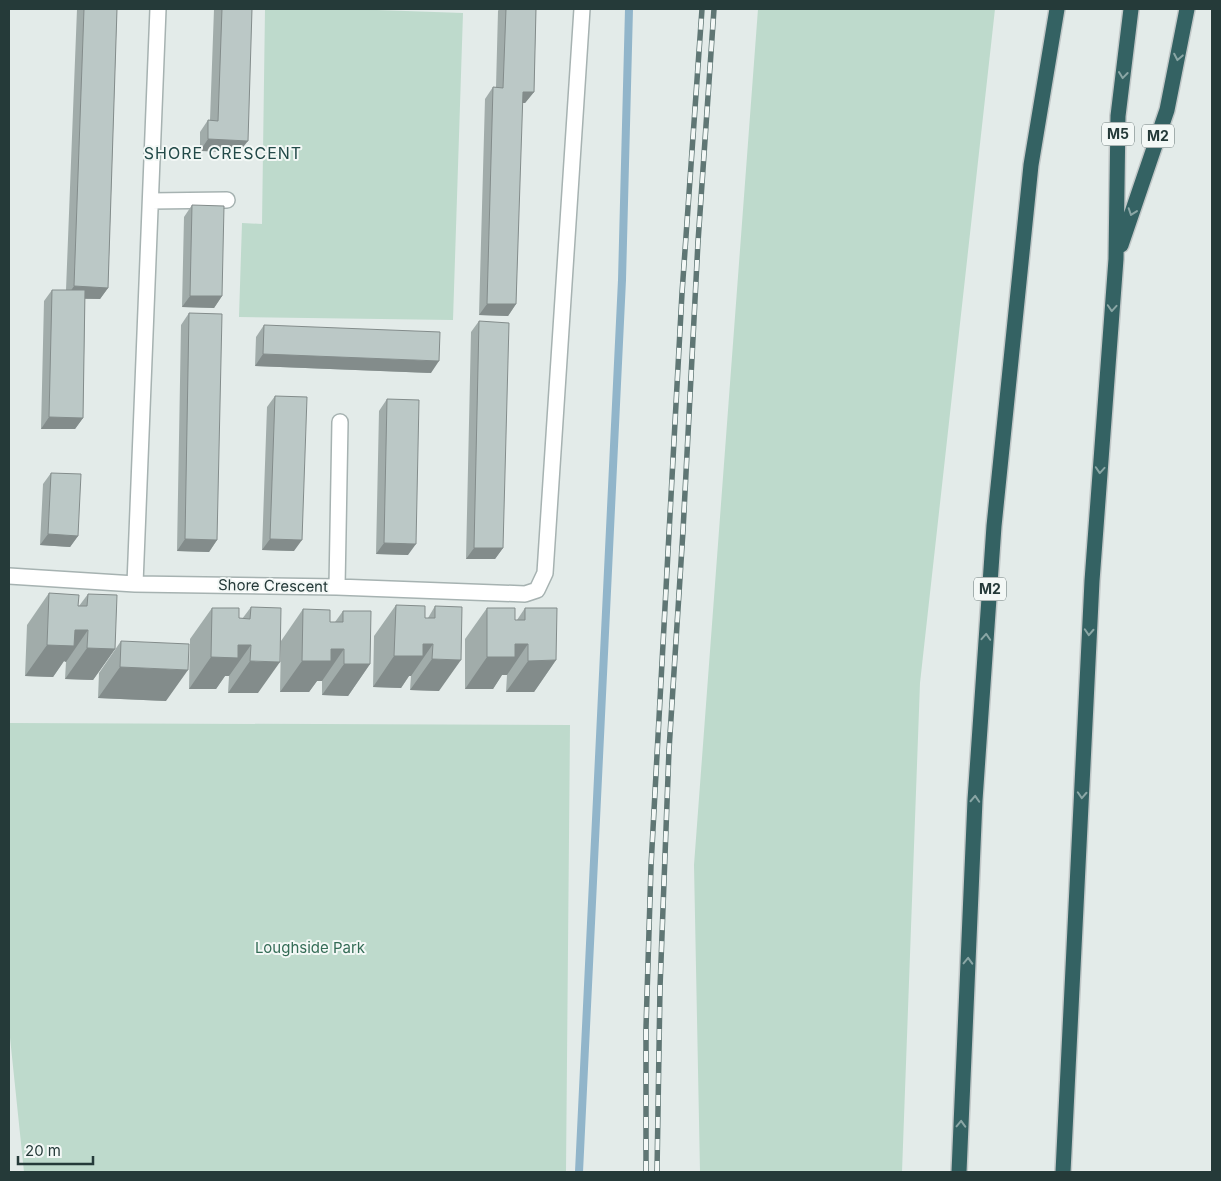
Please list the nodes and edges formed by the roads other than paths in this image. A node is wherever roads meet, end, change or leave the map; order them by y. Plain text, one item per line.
1 (158, 9) edge
2 (582, 9) edge
3 (1057, 9) edge
4 (1131, 9) edge
5 (1187, 9) edge
6 (227, 200) dead end
7 (150, 201) junction
8 (1116, 259) junction
9 (340, 422) dead end
10 (9, 576) edge
11 (135, 584) junction
12 (338, 587) junction
13 (959, 1172) edge
14 (1064, 1172) edge

1 - 7 street
2 - 12 street, Shore Crescent
13 -> 3 highway, M2
4 -> 8 highway, M5
5 -> 8 highway, M2
6 - 7 street
7 - 11 street
8 -> 14 highway, M2
9 - 12 street
10 - 11 street, Shore Crescent
11 - 12 street, Shore Crescent

